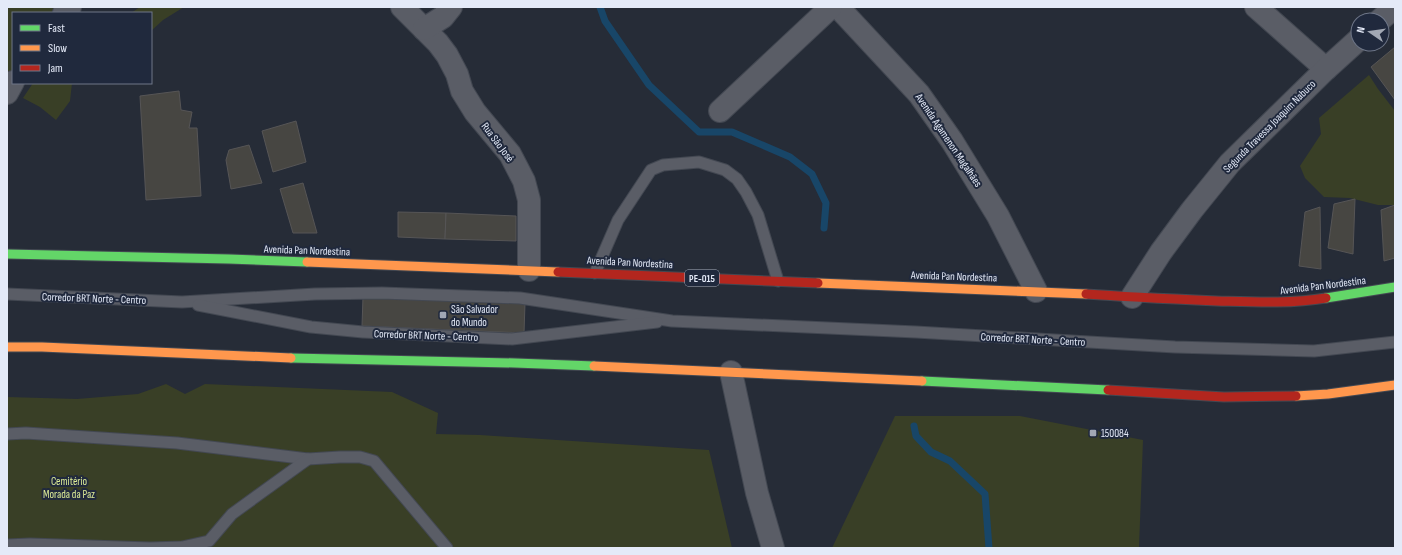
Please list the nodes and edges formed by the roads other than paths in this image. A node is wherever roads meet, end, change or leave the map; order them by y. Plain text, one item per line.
1 (402, 7) edge
2 (451, 7) edge
3 (831, 7) edge
4 (838, 7) edge
5 (1256, 7) edge
6 (424, 29) junction
7 (1350, 47) edge
8 (1326, 69) junction
9 (12, 84) edge
10 (7, 93) edge
11 (720, 111) dead end
12 (7, 254) edge
13 (529, 270) junction
14 (595, 273) junction
15 (778, 281) junction
16 (1395, 287) edge
17 (1036, 291) junction
18 (7, 294) edge
19 (1132, 297) junction
20 (182, 302) junction
21 (672, 320) junction
22 (1395, 342) edge
23 (7, 347) edge
24 (731, 372) junction
25 (1395, 385) edge
26 (7, 434) edge
27 (308, 459) junction
28 (7, 545) edge
29 (447, 548) edge
30 (773, 548) edge

1 - 6 street, Rua São José
2 - 6 street
3 - 11 street
4 - 17 street, Avenida Agamenon Magalhães
5 - 8 street
6 - 13 street, Rua São José
7 - 8 street, Segunda Travessa Joaquim Nabuco
8 - 19 street, Segunda Travessa Joaquim Nabuco
9 - 10 street
12 - 13 highway, Avenida Pan Nordestina / PE-015
13 - 14 highway, Avenida Pan Nordestina / PE-015
14 - 15 highway, Avenida Pan Nordestina / PE-015
14 - 15 lane
15 - 17 highway, Avenida Pan Nordestina / PE-015
16 - 19 highway, Avenida Pan Nordestina / PE-015
17 - 19 highway, Avenida Pan Nordestina / PE-015
18 - 20 lane, Corredor BRT Norte - Centro
20 - 21 lane, Corredor BRT Norte - Centro
20 - 21 lane, Corredor BRT Norte - Centro
21 - 22 lane, Corredor BRT Norte - Centro
23 - 24 highway
24 - 25 highway
24 - 30 street
26 - 27 lane
27 - 28 lane
27 - 29 lane

